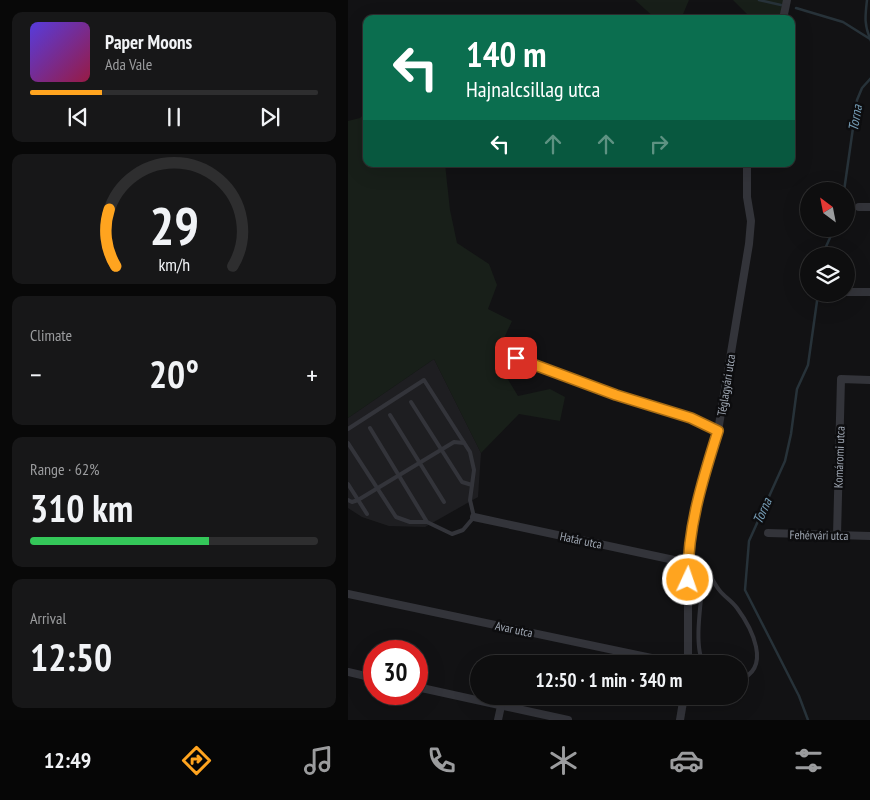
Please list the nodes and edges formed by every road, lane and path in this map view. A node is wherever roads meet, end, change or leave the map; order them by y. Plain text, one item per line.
1 (787, 0) edge
2 (784, 15) edge
3 (747, 167) edge
4 (859, 207) dead end
5 (870, 207) edge
6 (855, 292) edge
7 (870, 292) edge
8 (516, 358) dead end
9 (870, 380) edge
10 (411, 402) dead end
11 (390, 415) dead end
12 (370, 428) dead end
13 (348, 429) edge
14 (718, 431) junction
15 (348, 443) edge
16 (464, 443) junction
17 (441, 450) junction
18 (419, 463) junction
19 (398, 475) junction
20 (348, 484) edge
21 (472, 485) junction
22 (377, 489) junction
23 (348, 500) edge
24 (358, 500) junction
25 (444, 502) dead end
26 (367, 514) dead end
27 (474, 517) junction
28 (427, 522) junction
29 (768, 534) dead end
30 (837, 535) junction
31 (870, 536) edge
32 (688, 560) junction
33 (704, 566) junction
34 (348, 594) edge
35 (637, 655) edge
36 (688, 655) edge
37 (699, 655) edge
38 (348, 672) edge
39 (363, 675) edge
40 (748, 677) edge
41 (428, 690) edge
42 (682, 705) edge
43 (501, 706) junction
44 (498, 720) edge
45 (568, 720) edge
46 (680, 720) edge

1 - 2 street
3 - 14 street, Téglagyári utca
4 - 5 street
6 - 7 street
8 - 14 street
9 - 30 street, Komáromi utca
10 - 17 lane
11 - 18 lane
12 - 19 lane
13 - 16 lane
14 - 32 street, Téglagyári utca
15 - 22 lane
16 - 17 lane
16 - 21 lane
17 - 18 lane
17 - 21 lane
18 - 19 lane
18 - 25 lane
19 - 22 lane
19 - 28 lane
20 - 24 lane
21 - 27 lane
22 - 24 lane
22 - 28 lane
23 - 24 lane
24 - 26 lane
27 - 28 lane
27 - 32 street, Határ utca
29 - 30 street, Fehérvári utca
30 - 31 street, Fehérvári utca
32 - 33 lane
32 - 36 street, Téglagyári utca
33 - 37 lane
33 - 40 lane
34 - 35 street, Avar utca
38 - 39 street
41 - 43 street
42 - 46 street
43 - 44 street
43 - 45 street

